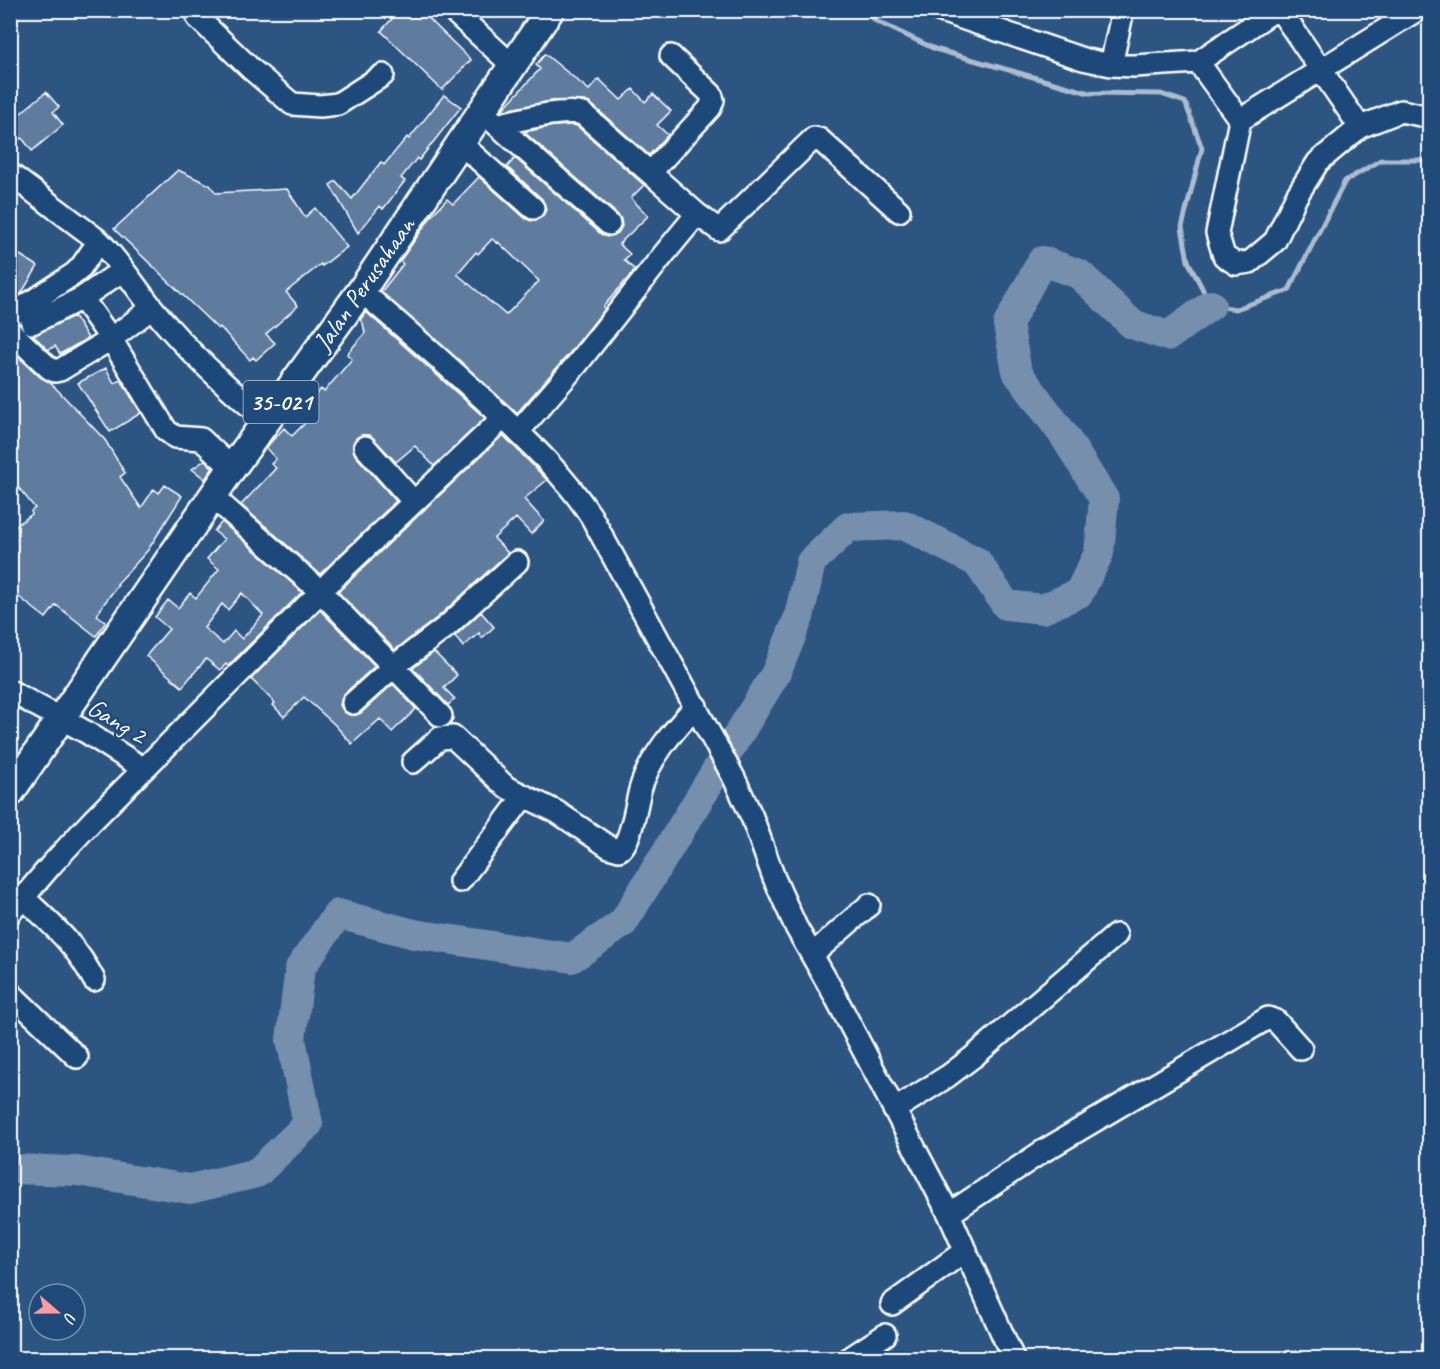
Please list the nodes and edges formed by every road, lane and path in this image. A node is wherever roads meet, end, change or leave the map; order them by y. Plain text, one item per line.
1 (198, 10) edge
2 (452, 10) edge
3 (550, 10) edge
4 (938, 10) edge
5 (1123, 10) edge
6 (1275, 10) edge
7 (1280, 10) edge
8 (1417, 10) edge
9 (670, 56) dead end
10 (1198, 62) junction
11 (1110, 65) junction
12 (513, 66) junction
13 (1320, 72) junction
14 (383, 75) dead end
15 (1430, 117) edge
16 (490, 118) junction
17 (1240, 120) junction
18 (1360, 128) junction
19 (460, 143) junction
20 (651, 172) junction
21 (10, 174) edge
22 (533, 208) dead end
23 (899, 211) dead end
24 (697, 214) junction
25 (609, 224) dead end
26 (99, 241) junction
27 (123, 270) junction
28 (361, 291) junction
29 (82, 298) junction
30 (152, 308) junction
31 (10, 316) edge
32 (32, 323) dead end
33 (10, 331) edge
34 (111, 339) junction
35 (267, 421) junction
36 (511, 425) junction
37 (364, 447) dead end
38 (232, 468) junction
39 (213, 497) junction
40 (413, 501) junction
41 (517, 562) dead end
42 (321, 592) junction
43 (393, 667) junction
44 (10, 692) edge
45 (353, 703) dead end
46 (696, 706) junction
47 (441, 716) dead end
48 (62, 719) junction
49 (413, 762) dead end
50 (144, 769) junction
51 (10, 793) edge
52 (524, 796) junction
53 (460, 881) dead end
54 (17, 905) edge
55 (869, 905) dead end
56 (1116, 935) dead end
57 (812, 955) junction
58 (94, 980) dead end
59 (10, 993) edge
60 (1301, 1049) dead end
61 (77, 1057) dead end
62 (894, 1110) junction
63 (949, 1214) junction
64 (966, 1250) junction
65 (892, 1304) dead end
66 (885, 1335) dead end
67 (850, 1359) edge
68 (1013, 1359) edge

1 - 14 street
2 - 12 street
3 - 12 main road, Jalan Perusahaan / 35-021
4 - 11 street
5 - 11 street
6 - 10 street
7 - 13 street
8 - 13 street
9 - 20 street
10 - 11 street
10 - 17 street
12 - 16 main road, Jalan Perusahaan / 35-021
13 - 17 street
13 - 18 street
15 - 18 street
16 - 19 main road, Jalan Perusahaan / 35-021
16 - 20 street
16 - 25 street
17 - 18 street
19 - 22 street
19 - 28 main road, Jalan Perusahaan / 35-021
20 - 24 street
21 - 26 street
23 - 24 street
24 - 36 street
26 - 27 street
26 - 31 street
27 - 29 street
27 - 30 street
28 - 35 main road, Jalan Perusahaan / 35-021
28 - 36 street
29 - 32 street
29 - 34 street
30 - 34 street
30 - 35 street
33 - 34 street
34 - 38 street
35 - 38 main road, Jalan Perusahaan / 35-021
36 - 40 street
36 - 46 street
37 - 40 street
38 - 39 main road, Jalan Perusahaan / 35-021
39 - 42 street
39 - 48 main road, Jalan Perusahaan / 35-021
40 - 42 street
41 - 43 street
42 - 43 street
42 - 50 street
43 - 45 street
43 - 47 street
44 - 48 street, Gang 2
46 - 52 street
46 - 57 street
48 - 50 street, Gang 2
48 - 51 main road, Jalan Perusahaan / 35-021
49 - 52 street
50 - 54 street
52 - 53 street
54 - 58 street
55 - 57 street
56 - 62 street
57 - 62 street
59 - 61 street
60 - 63 street
62 - 63 street
63 - 64 street
64 - 65 street
64 - 68 street
66 - 67 street

